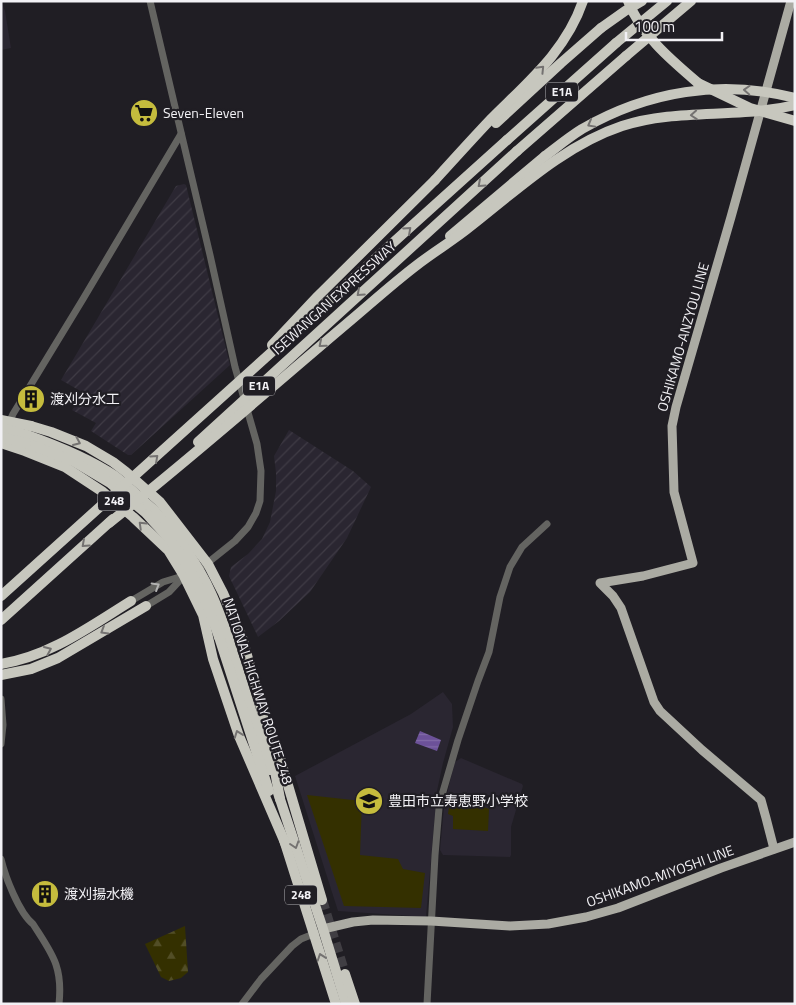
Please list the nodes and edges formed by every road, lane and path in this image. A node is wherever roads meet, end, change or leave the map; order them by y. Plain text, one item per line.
1 (150, 1) edge
2 (583, 1) edge
3 (628, 1) edge
4 (642, 1) edge
5 (667, 1) edge
6 (691, 1) edge
7 (791, 1) edge
8 (795, 98) edge
9 (795, 106) edge
10 (795, 121) edge
11 (181, 134) junction
12 (435, 180) junction
13 (417, 265) junction
14 (229, 392) junction
15 (1, 420) edge
16 (1, 428) edge
17 (1, 437) edge
18 (27, 439) junction
19 (1, 442) edge
20 (109, 523) junction
21 (547, 524) dead end
22 (208, 564) junction
23 (184, 576) junction
24 (1, 596) edge
25 (131, 601) joint
26 (146, 606) joint
27 (1, 620) edge
28 (1, 664) edge
29 (3, 674) edge
30 (1, 699) edge
31 (1, 744) edge
32 (268, 775) junction
33 (795, 842) edge
34 (774, 849) junction
35 (1, 859) edge
36 (322, 900) tunnel mouth
37 (431, 922) junction
38 (323, 929) junction
39 (313, 934) junction
40 (345, 974) tunnel mouth
41 (59, 1004) edge
42 (242, 1004) edge
43 (336, 1004) edge
44 (346, 1004) edge
45 (355, 1004) edge
46 (427, 1004) edge

1 - 11 street
12 -> 2 highway
3 - 10 highway, bridge
4 - 12 highway, bridge
14 -> 5 highway, ISEWANGAN EXPRESSWAY / E1A, bridge
6 -> 20 highway, ISEWANGAN EXPRESSWAY / E1A, bridge
7 - 34 main road, OSHIKAMO-ANZYOU LINE
8 -> 13 highway, bridge
9 -> 13 highway, bridge
11 - 19 street
11 - 22 street
12 - 14 highway, bridge
13 -> 20 highway, bridge
24 -> 14 highway, ISEWANGAN EXPRESSWAY / E1A, bridge
15 - 18 highway, 248, bridge
16 - 18 highway, NATIONAL HIGHWAY ROUTE 248 / 248, bridge
17 - 18 highway, NATIONAL HIGHWAY ROUTE 248 / 248, bridge
18 - 19 highway, 248
18 -> 22 highway, 248
23 -> 18 highway, 248
18 - 32 highway, NATIONAL HIGHWAY ROUTE 248 / 248, bridge
20 -> 27 highway, ISEWANGAN EXPRESSWAY / E1A, bridge
21 - 37 street
22 - 23 street
22 - 32 highway, 248
25 -> 23 street
23 - 26 street
32 -> 23 highway, 248
28 -> 25 highway
26 -> 29 highway
30 - 31 street
32 - 36 highway, 248
32 -> 38 highway, NATIONAL HIGHWAY ROUTE 248 / 248
32 - 39 highway, 248
33 - 34 main road, OSHIKAMO-MIYOSHI LINE
34 - 37 main road, OSHIKAMO-MIYOSHI LINE
35 - 41 street
37 - 38 main road, OSHIKAMO-MIYOSHI LINE
37 - 46 street
38 - 39 street
38 - 44 highway, NATIONAL HIGHWAY ROUTE 248 / 248
39 - 42 street
43 -> 39 highway, 248
40 - 45 highway

